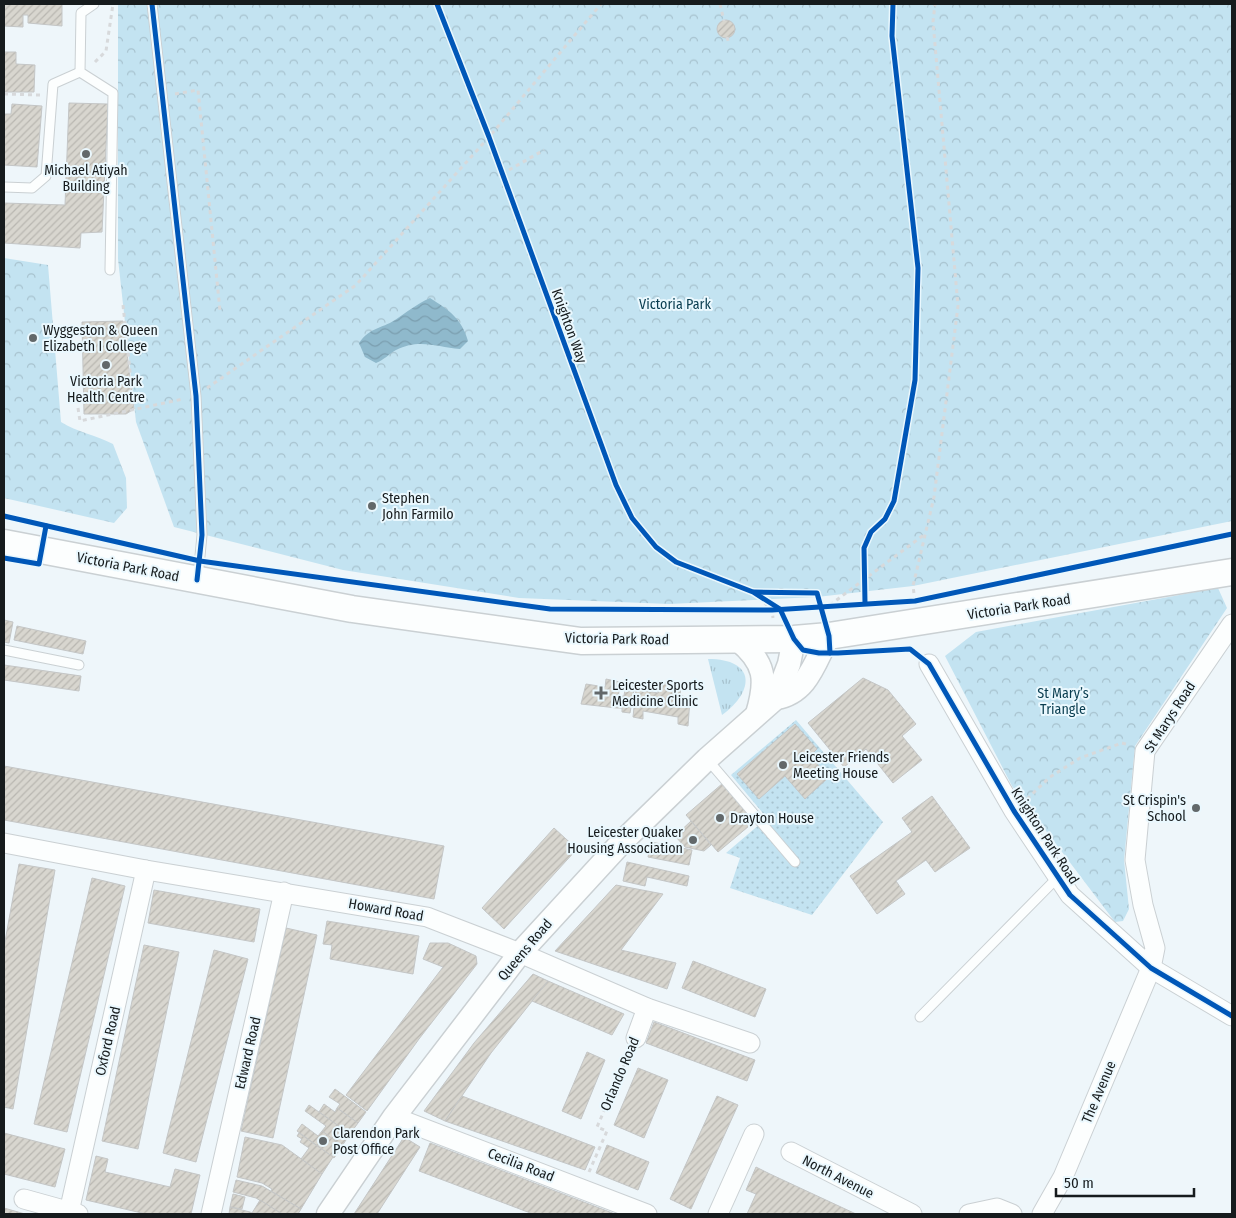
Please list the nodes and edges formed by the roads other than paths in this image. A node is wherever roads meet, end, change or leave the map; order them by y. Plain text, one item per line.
1 (94, 4) edge
2 (152, 4) edge
3 (80, 72) junction
4 (4, 187) edge
5 (110, 270) dead end
6 (4, 543) edge
7 (1232, 572) edge
8 (197, 580) junction
9 (1232, 624) edge
10 (829, 636) junction
11 (794, 639) junction
12 (738, 640) junction
13 (4, 650) edge
14 (929, 664) dead end
15 (78, 665) dead end
16 (776, 698) junction
17 (757, 715) junction
18 (707, 759) junction
19 (5, 849) edge
20 (795, 862) dead end
21 (146, 870) junction
22 (1058, 877) junction
23 (284, 892) junction
24 (520, 953) junction
25 (1152, 968) junction
26 (647, 1008) junction
27 (1232, 1016) edge
28 (920, 1017) dead end
29 (636, 1038) road end
30 (750, 1043) dead end
31 (394, 1117) junction
32 (754, 1134) dead end
33 (790, 1152) dead end
34 (24, 1200) dead end
35 (73, 1213) edge
36 (211, 1214) edge
37 (328, 1214) edge
38 (647, 1214) edge
39 (718, 1214) edge
40 (912, 1214) edge
41 (970, 1214) edge
42 (1012, 1214) edge
43 (1042, 1214) edge

1 - 3 lane
2 - 8 lane
3 - 4 lane
3 - 5 lane
6 - 8 main road, Victoria Park Road
7 - 10 main road, Victoria Park Road
8 - 12 main road, Victoria Park Road
9 - 25 street, St Marys Road
10 - 11 main road, Victoria Park Road
10 - 16 street, Queens Road
11 - 12 main road, Victoria Park Road
11 - 16 street, Queens Road
12 - 17 street
13 - 15 lane
14 - 22 street, Knighton Park Road
16 - 17 street, Queens Road
17 - 18 street, Queens Road
18 - 20 lane
18 - 24 street, Queens Road
19 - 21 street, Howard Road
21 - 23 street, Howard Road
21 - 35 street, Oxford Road
22 - 25 street, Knighton Park Road
22 - 28 lane
23 - 24 street, Howard Road
23 - 36 street, Edward Road
24 - 26 street, Howard Road
24 - 31 street, Queens Road
25 - 27 street, Knighton Park Road
25 - 43 street, The Avenue
26 - 29 street, Orlando Road
26 - 30 street, Howard Road
31 - 37 street, Queens Road
31 - 38 street, Cecilia Road
32 - 39 street
33 - 40 street, North Avenue
34 - 35 street
41 - 42 street

